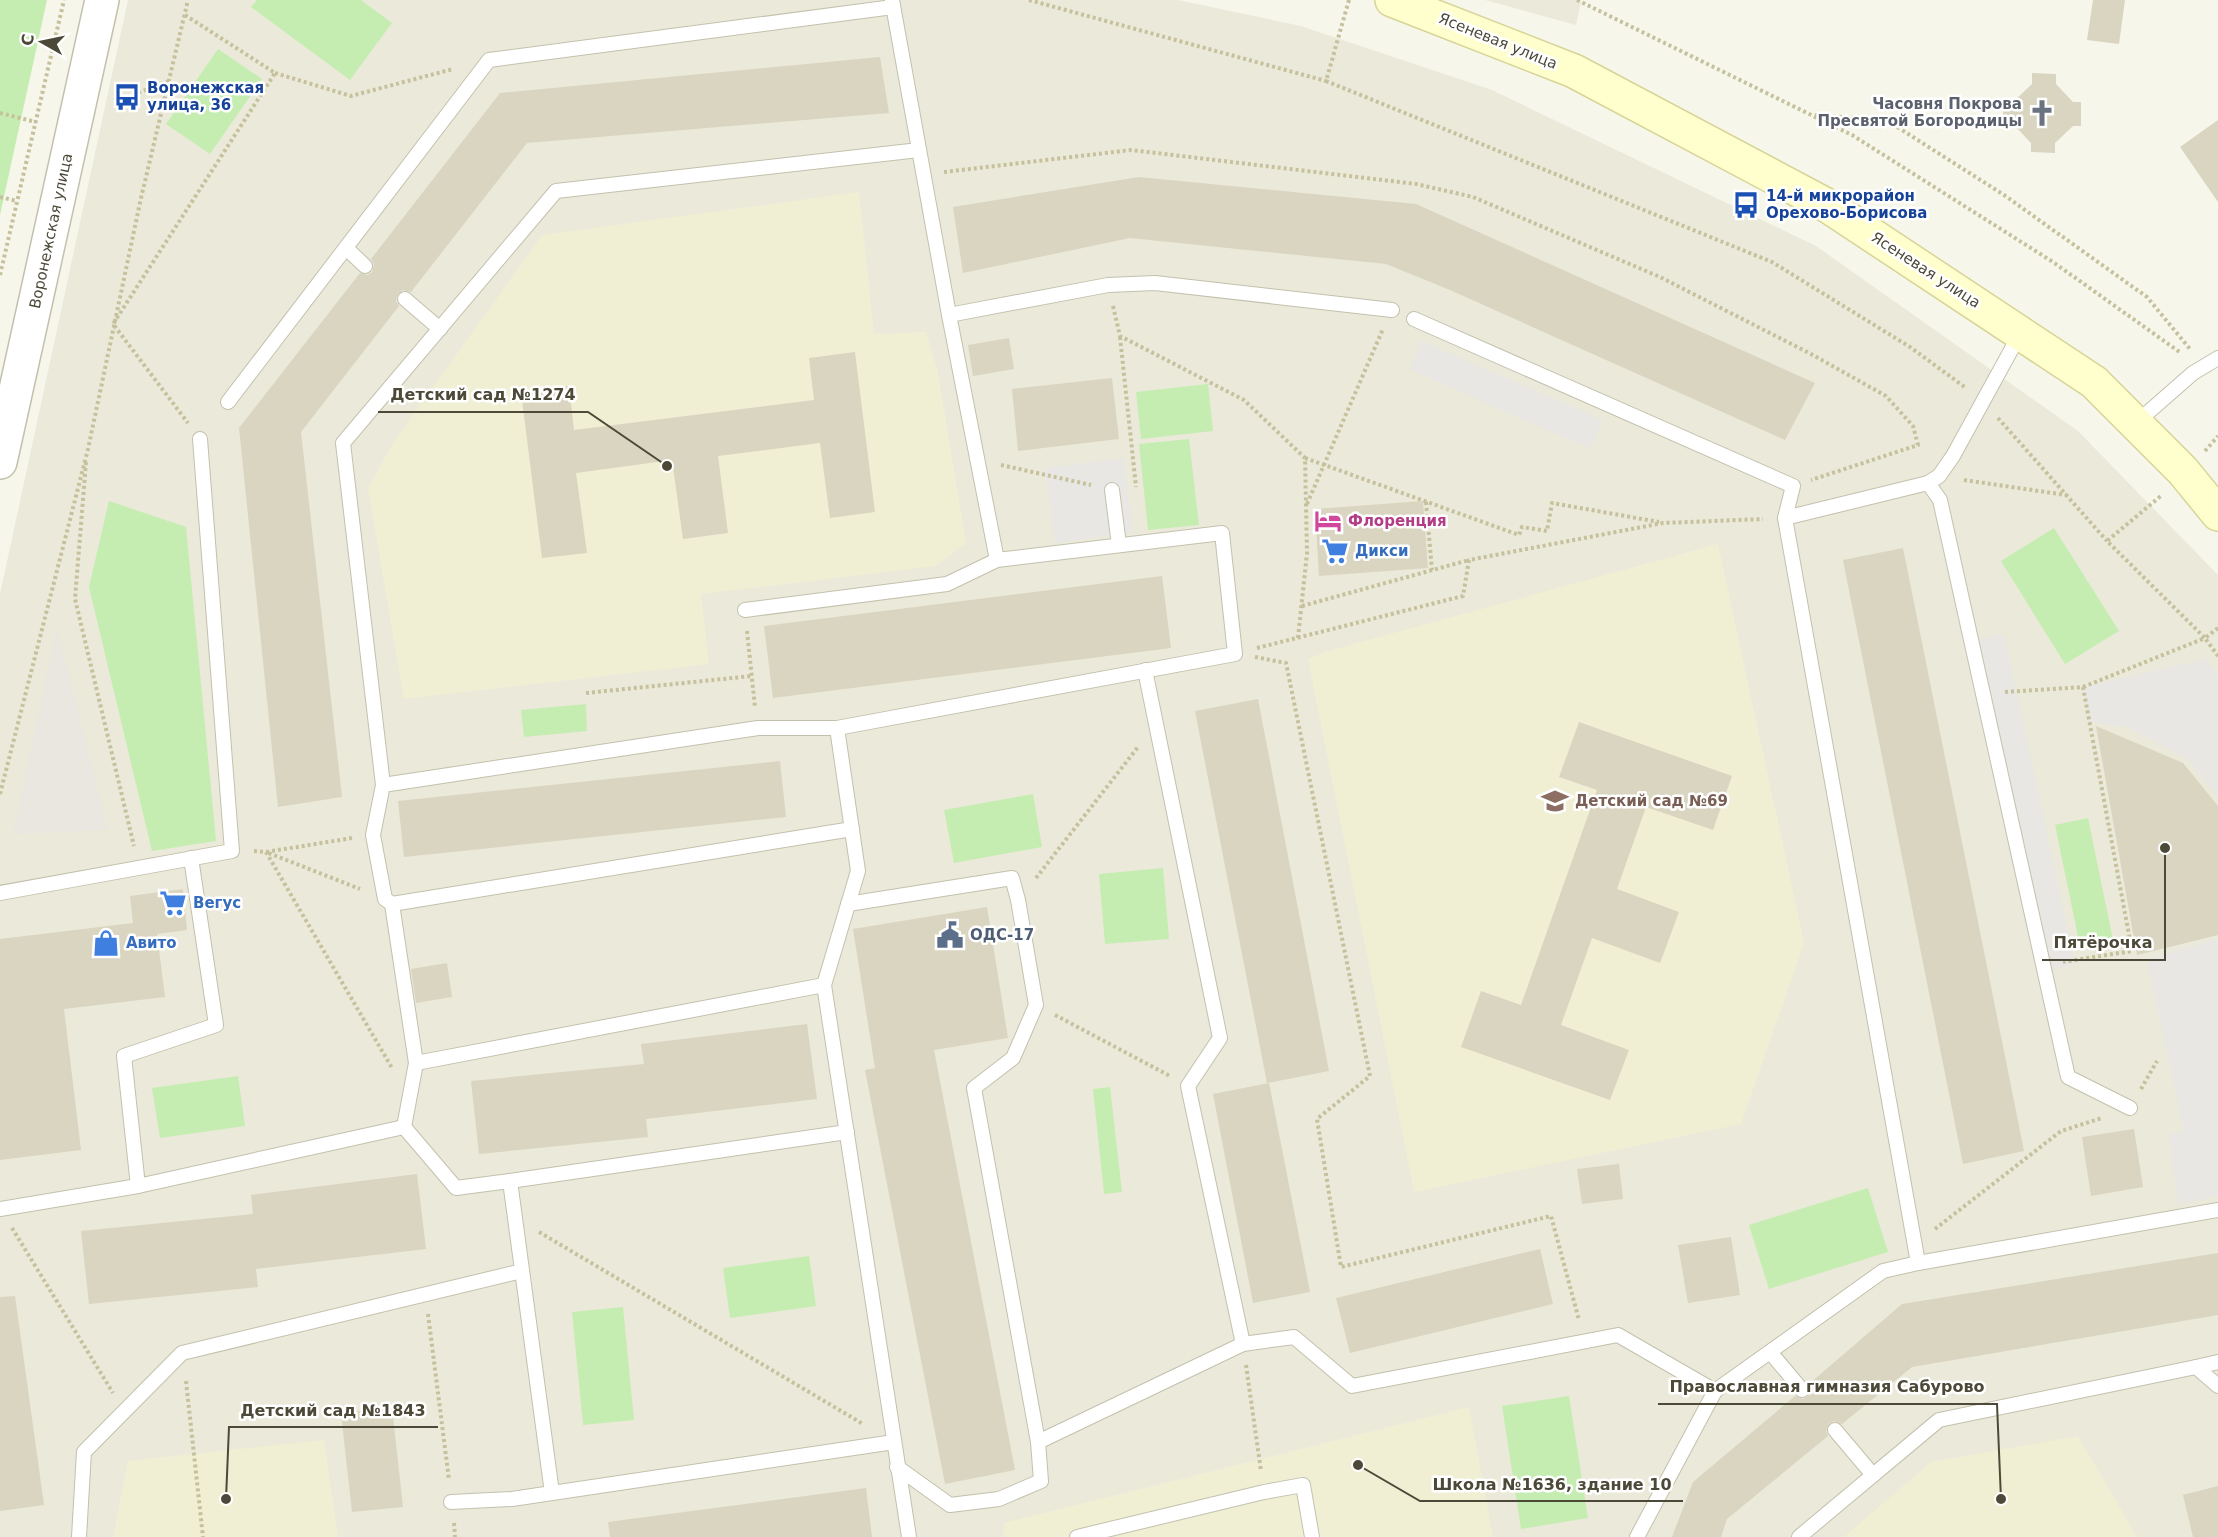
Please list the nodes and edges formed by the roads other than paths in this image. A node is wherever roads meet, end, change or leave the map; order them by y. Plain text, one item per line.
1 (102, 0) edge
2 (1399, 1) edge
3 (892, 4) edge
4 (919, 150) junction
5 (346, 248) junction
6 (365, 266) dead end
7 (405, 299) dead end
8 (1392, 310) road end
9 (949, 315) junction
10 (1414, 319) dead end
11 (440, 329) junction
12 (2020, 332) junction
13 (2218, 357) edge
14 (228, 402) dead end
15 (2136, 423) junction
16 (200, 440) road end
17 (0, 462) edge
18 (1934, 480) junction
19 (1112, 490) road end
20 (2218, 514) edge
21 (1785, 518) junction
22 (1119, 545) junction
23 (997, 560) junction
24 (745, 610) road end
25 (1145, 670) junction
26 (837, 728) junction
27 (383, 785) junction
28 (852, 829) junction
29 (191, 858) junction
30 (0, 893) edge
31 (389, 902) junction
32 (848, 903) junction
33 (824, 985) junction
34 (416, 1064) junction
35 (2130, 1108) road end
36 (404, 1127) junction
37 (847, 1132) junction
38 (510, 1181) junction
39 (138, 1186) junction
40 (0, 1209) edge
41 (2218, 1210) edge
42 (1918, 1263) junction
43 (522, 1271) junction
44 (1243, 1344) junction
45 (1770, 1352) junction
46 (2218, 1362) edge
47 (2196, 1367) junction
48 (2218, 1386) edge
49 (1802, 1390) dead end
50 (1715, 1391) junction
51 (1835, 1430) dead end
52 (894, 1442) junction
53 (1038, 1442) junction
54 (897, 1467) junction
55 (1873, 1475) junction
56 (552, 1494) junction
57 (452, 1502) road end
58 (79, 1537) edge
59 (909, 1537) edge
60 (1077, 1537) edge
61 (1312, 1537) edge
62 (1637, 1537) edge
63 (1798, 1537) edge

1 - 17 street, Воронежская улица
2 - 12 main road, Ясеневая улица
3 - 4 lane
3 - 5 lane
4 - 9 lane
4 - 11 lane
5 - 6 lane
5 - 14 lane
7 - 11 lane
8 - 9 lane
9 - 23 lane
10 - 21 lane
11 - 27 lane
12 - 15 main road, Ясеневая улица
12 - 18 lane
13 - 15 lane
15 - 20 main road, Ясеневая улица
16 - 29 lane
18 - 21 lane
18 - 35 lane
19 - 22 lane
21 - 42 lane
22 - 23 lane
22 - 25 lane
23 - 24 lane
25 - 26 lane
25 - 44 lane
26 - 27 lane
26 - 28 lane
27 - 31 lane
28 - 31 lane
28 - 32 lane
29 - 30 lane
29 - 39 lane
31 - 34 lane
32 - 33 lane
32 - 53 lane
33 - 34 lane
33 - 37 lane
34 - 36 lane
36 - 38 lane
36 - 39 lane
37 - 38 lane
37 - 52 lane
38 - 43 lane
39 - 40 lane
41 - 42 lane
42 - 45 lane
43 - 56 lane
43 - 58 lane
44 - 50 lane
44 - 53 lane
45 - 49 lane
45 - 50 lane
46 - 47 lane
47 - 48 lane
47 - 55 lane
50 - 62 lane
51 - 55 lane
52 - 54 lane
52 - 56 lane
53 - 54 lane
54 - 59 lane
55 - 63 lane
56 - 57 lane
60 - 61 lane

